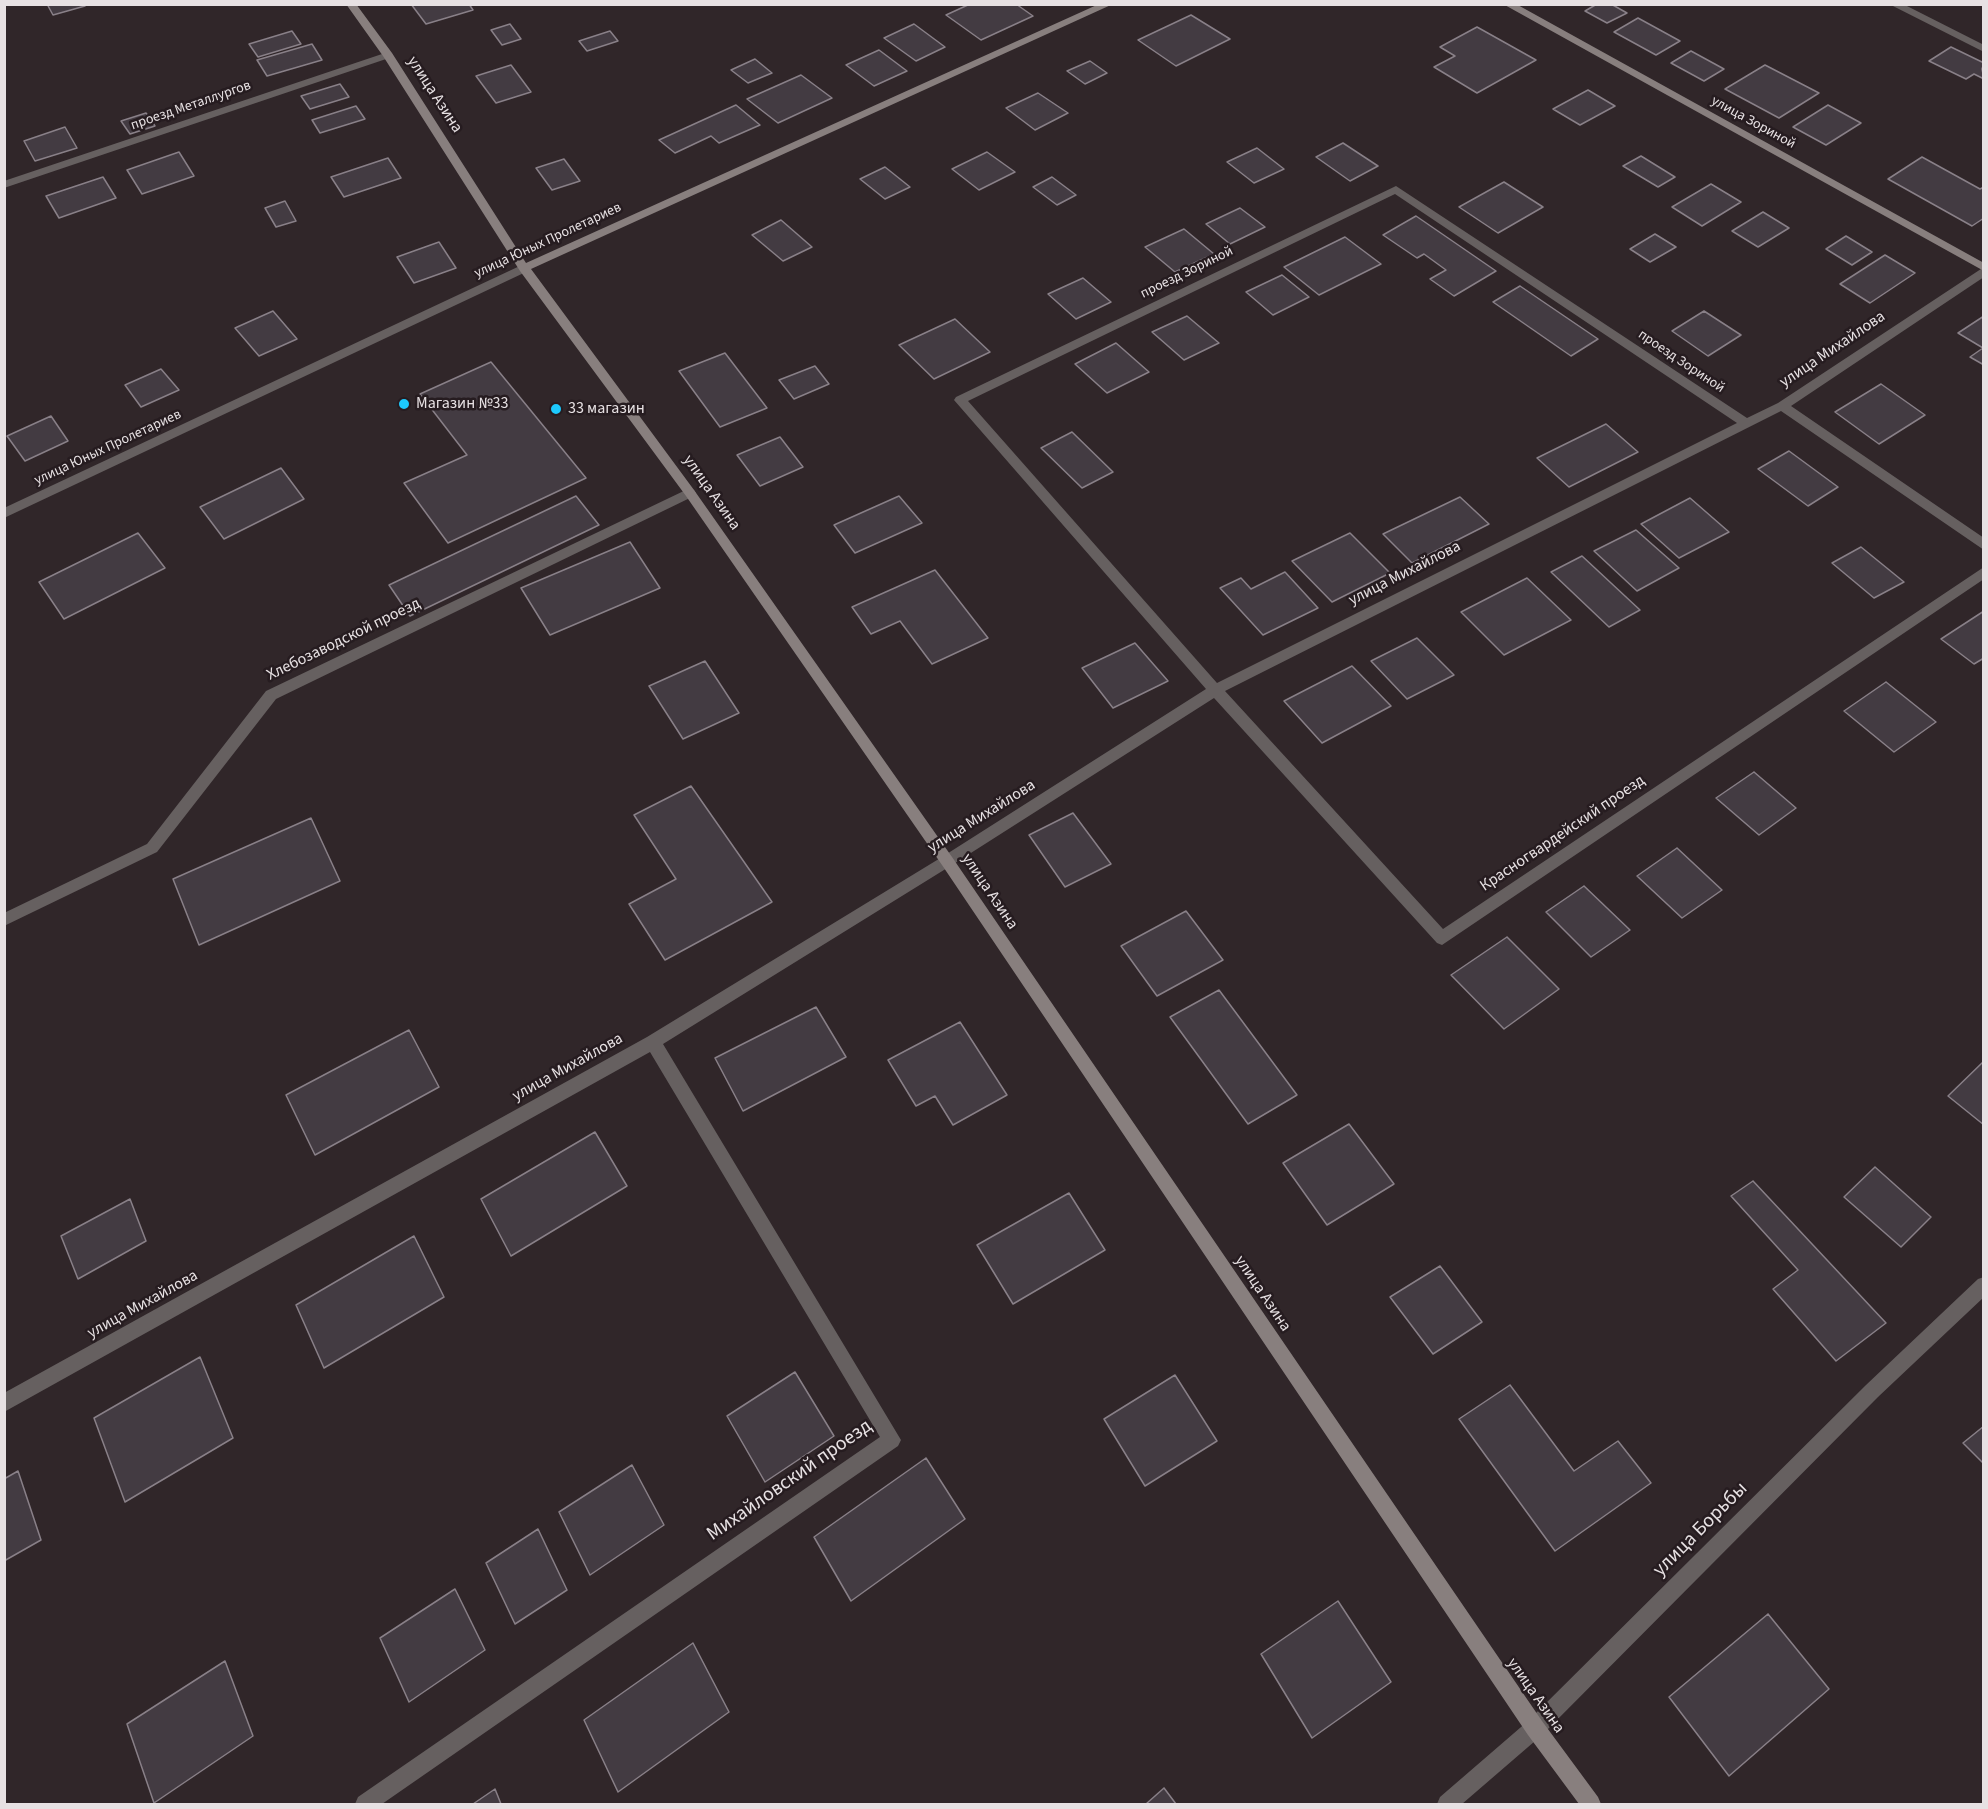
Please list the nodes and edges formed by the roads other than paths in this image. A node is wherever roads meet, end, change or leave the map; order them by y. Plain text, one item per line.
1 (351, 4) edge
2 (1108, 4) edge
3 (1508, 4) edge
4 (1894, 4) edge
5 (1983, 49) edge
6 (388, 55) junction
7 (4, 185) edge
8 (524, 268) junction
9 (1983, 270) edge
10 (1782, 406) junction
11 (1745, 423) junction
12 (690, 493) junction
13 (4, 514) edge
14 (1983, 545) edge
15 (1983, 572) edge
16 (1215, 690) junction
17 (946, 861) junction
18 (4, 920) edge
19 (652, 1042) junction
20 (1983, 1285) edge
21 (4, 1403) edge
22 (1535, 1728) junction
23 (365, 1804) edge
24 (1448, 1804) edge
25 (1591, 1804) edge

1 - 6 main road, улица Азина
2 - 8 main road, улица Юных Пролетариев
3 - 9 main road, улица Зориной
4 - 5 street
6 - 7 street, проезд Металлургов
6 - 8 main road, улица Азина
8 - 12 main road, улица Азина
8 - 13 street, улица Юных Пролетариев
9 - 10 street, улица Михайлова
10 - 11 street, улица Михайлова
10 - 14 street
11 - 16 street, улица Михайлова
11 - 16 street, проезд Зориной
12 - 17 main road, улица Азина
12 - 18 street, Хлебозаводской проезд
15 - 16 street, Красногвардейский проезд
16 - 17 street, улица Михайлова
17 - 19 street, улица Михайлова
17 - 22 main road, улица Азина
19 - 21 street, улица Михайлова
19 - 23 street, Михайловский проезд
20 - 22 street, улица Борьбы
22 - 24 street, улица Борьбы
22 - 25 main road, улица Азина

